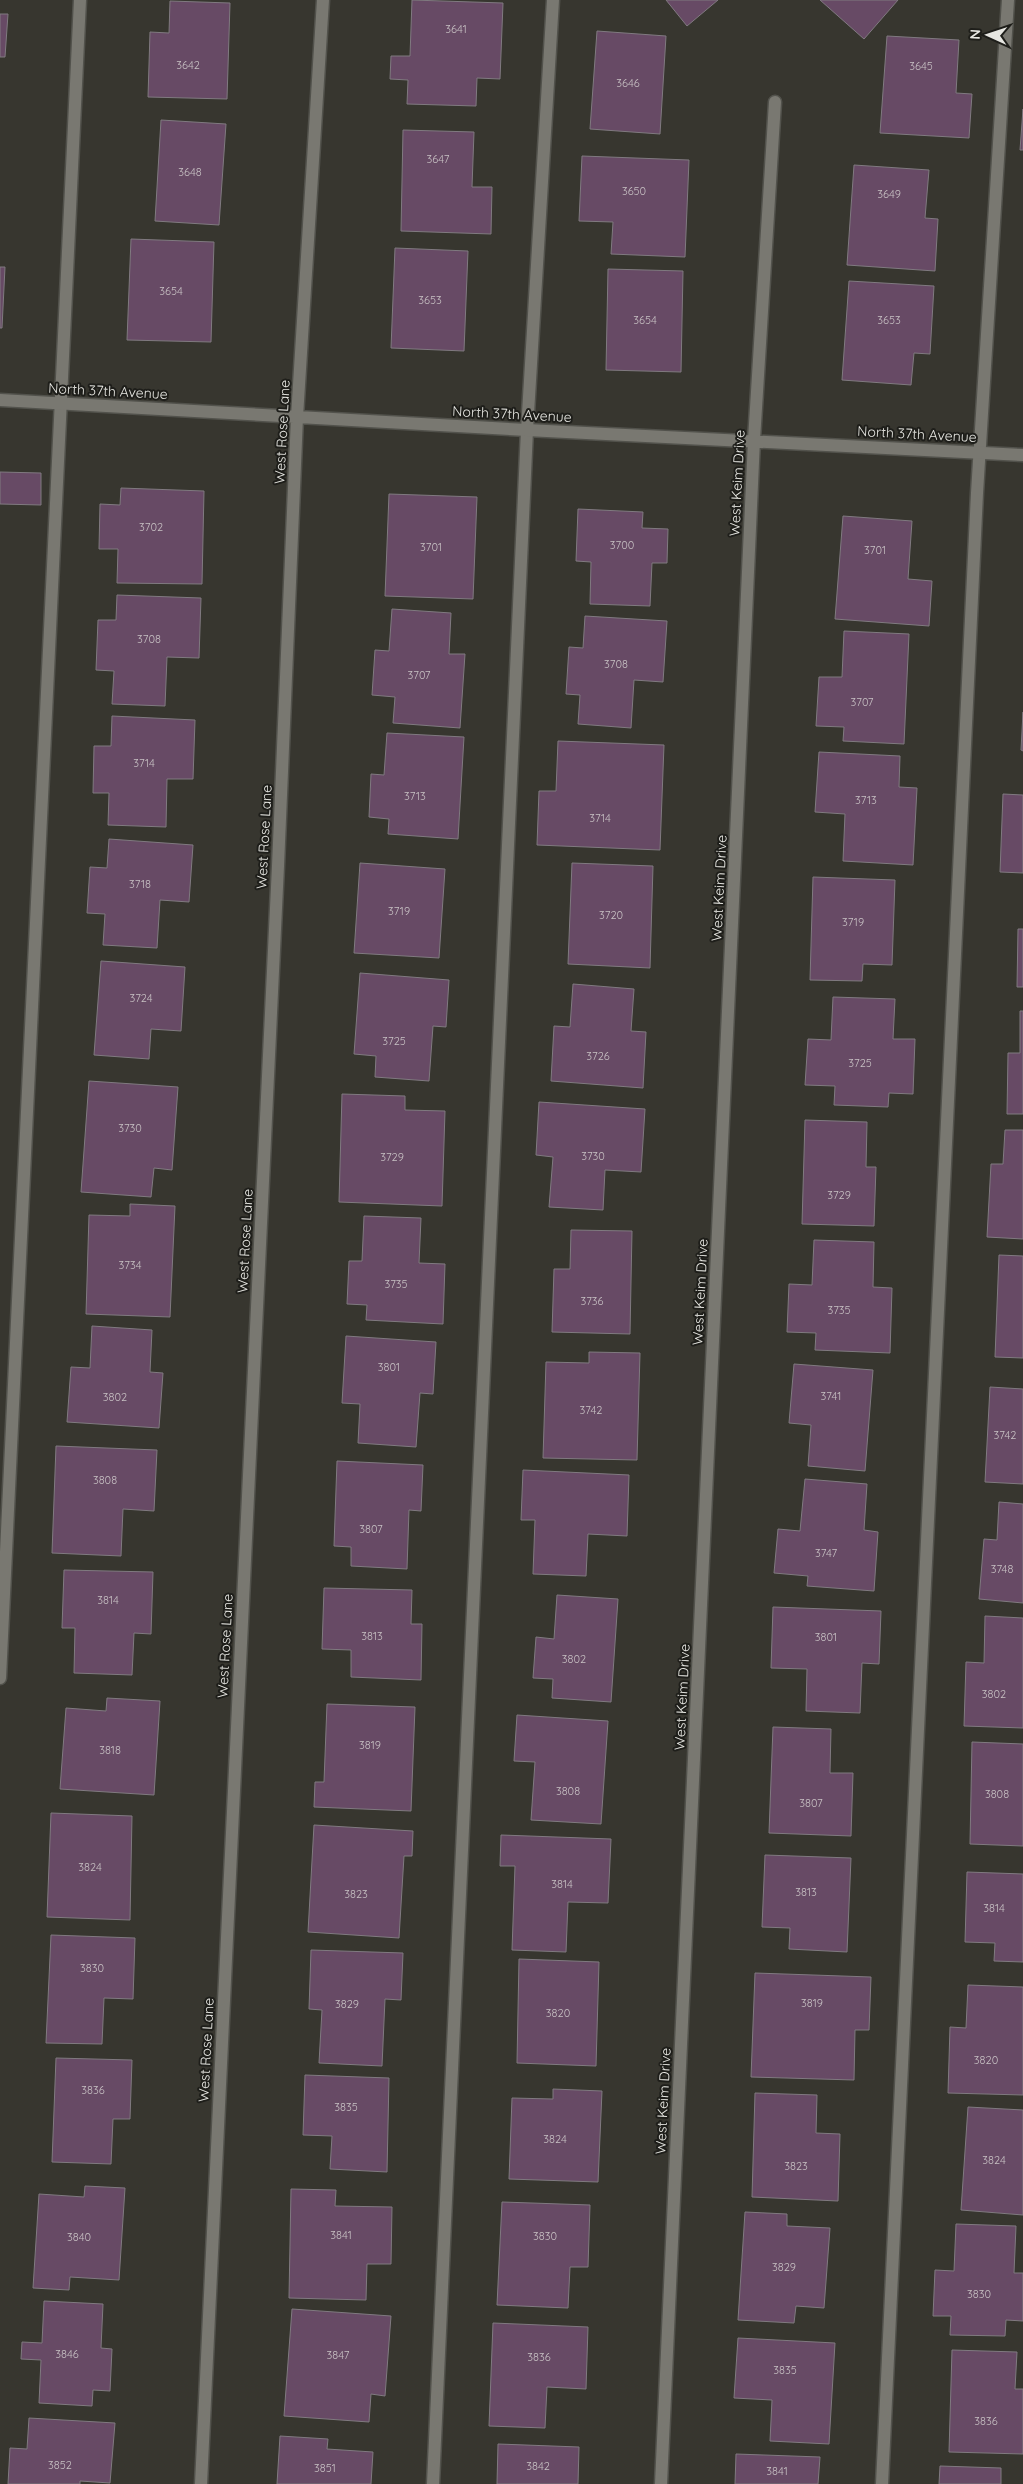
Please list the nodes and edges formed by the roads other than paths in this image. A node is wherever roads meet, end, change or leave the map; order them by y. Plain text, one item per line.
1 (80, 0) edge
2 (323, 0) edge
3 (553, 0) edge
4 (1008, 0) edge
5 (775, 102) dead end
6 (0, 400) edge
7 (62, 404) junction
8 (297, 417) junction
9 (527, 430) junction
10 (754, 440) junction
11 (979, 452) junction
12 (1023, 455) edge
13 (0, 1678) edge
14 (201, 2484) edge
15 (433, 2484) edge
16 (661, 2484) edge
17 (882, 2484) edge

1 - 7 street
2 - 8 street, West Rose Lane
3 - 9 street
4 - 11 street
5 - 10 street, West Keim Drive
6 - 7 street, North 37th Avenue
7 - 8 street, North 37th Avenue
7 - 13 street
8 - 9 street, North 37th Avenue
8 - 14 street, West Rose Lane
9 - 10 street, North 37th Avenue
9 - 15 street
10 - 11 street, North 37th Avenue
10 - 16 street, West Keim Drive
11 - 12 street, North 37th Avenue
11 - 17 street

